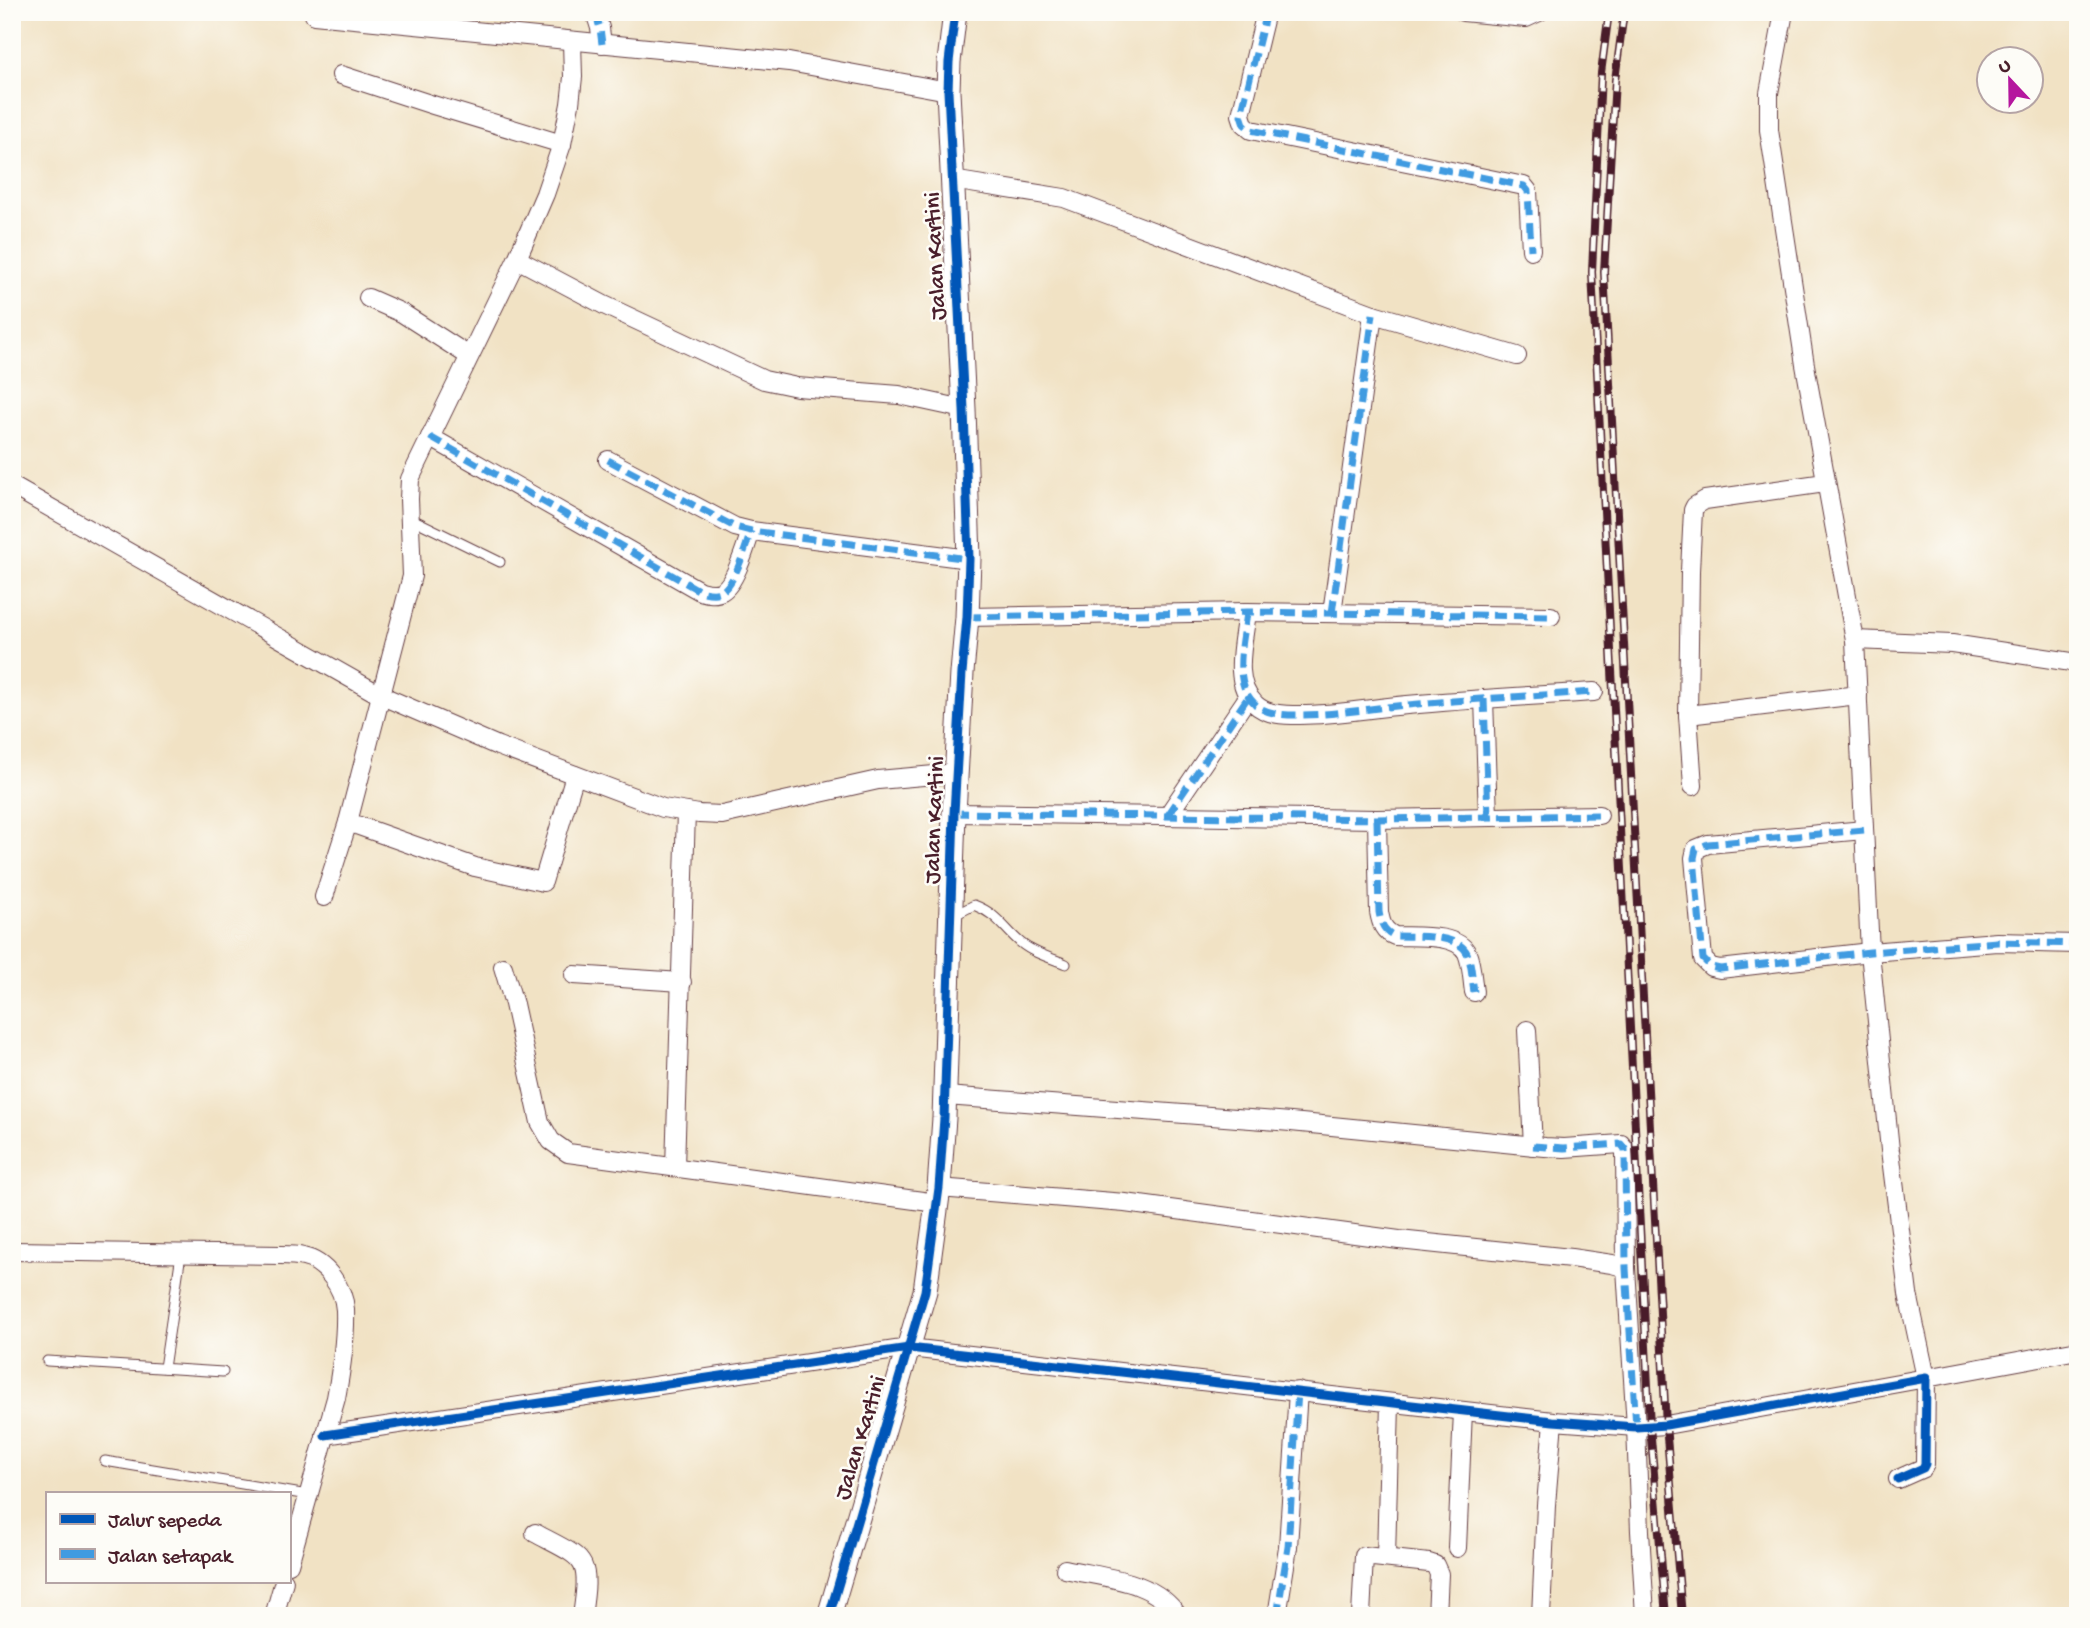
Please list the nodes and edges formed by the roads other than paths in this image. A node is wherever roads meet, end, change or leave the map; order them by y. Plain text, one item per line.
1 (595, 12) edge
2 (955, 12) edge
3 (1266, 12) edge
4 (1463, 12) edge
5 (1539, 12) edge
6 (1784, 12) edge
7 (314, 15) dead end
8 (572, 41) junction
9 (602, 44) junction
10 (341, 75) dead end
11 (948, 91) junction
12 (562, 144) junction
13 (952, 180) junction
14 (1531, 250) dead end
15 (517, 259) junction
16 (368, 298) dead end
17 (1373, 314) junction
18 (469, 356) junction
19 (1517, 356) dead end
20 (964, 409) junction
21 (430, 437) junction
22 (608, 460) dead end
23 (1825, 483) junction
24 (12, 486) edge
25 (410, 518) junction
26 (751, 531) junction
27 (969, 559) junction
28 (500, 562) dead end
29 (1247, 612) junction
30 (1332, 614) junction
31 (1551, 616) dead end
32 (967, 617) junction
33 (1855, 640) junction
34 (2078, 663) edge
35 (1594, 692) dead end
36 (380, 695) junction
37 (1858, 695) junction
38 (1248, 697) junction
39 (1484, 699) junction
40 (1688, 715) junction
41 (957, 773) junction
42 (575, 775) junction
43 (1693, 786) dead end
44 (686, 812) junction
45 (954, 813) junction
46 (1599, 815) dead end
47 (1168, 816) junction
48 (1488, 817) junction
49 (1377, 819) junction
50 (348, 822) junction
51 (1864, 830) junction
52 (324, 897) dead end
53 (951, 916) junction
54 (2078, 944) edge
55 (1870, 952) junction
56 (1066, 964) dead end
57 (503, 967) dead end
58 (574, 975) dead end
59 (682, 982) junction
60 (1474, 992) dead end
61 (1527, 1030) dead end
62 (946, 1096) junction
63 (1533, 1146) junction
64 (676, 1167) junction
65 (938, 1195) junction
66 (12, 1251) edge
67 (181, 1254) junction
68 (1626, 1268) junction
69 (909, 1348) junction
70 (2078, 1350) edge
71 (47, 1361) dead end
72 (164, 1368) junction
73 (223, 1372) dead end
74 (1926, 1378) junction
75 (1298, 1391) junction
76 (1390, 1403) junction
77 (1463, 1411) junction
78 (1553, 1421) junction
79 (1636, 1427) junction
80 (325, 1435) junction
81 (105, 1461) dead end
82 (1898, 1479) dead end
83 (308, 1495) junction
84 (535, 1533) dead end
85 (1457, 1548) dead end
86 (1386, 1558) junction
87 (290, 1560) edge
88 (1065, 1569) dead end
89 (284, 1582) edge
90 (274, 1616) edge
91 (582, 1616) edge
92 (829, 1616) edge
93 (1178, 1616) edge
94 (1277, 1616) edge
95 (1361, 1616) edge
96 (1437, 1616) edge
97 (1541, 1616) edge
98 (1645, 1616) edge

1 - 9 street
2 - 11 street, Jalan Kartini
3 - 14 street
4 - 5 street
6 - 23 street
7 - 8 street
8 - 9 street
8 - 12 street
9 - 11 street
10 - 12 street
11 - 13 street, Jalan Kartini
12 - 15 street
13 - 17 street
13 - 20 street, Jalan Kartini
15 - 18 street
15 - 20 street
16 - 18 street
17 - 19 street
17 - 30 street
18 - 21 street
20 - 27 street, Jalan Kartini
21 - 25 street
21 - 26 street
22 - 26 street
23 - 33 street
23 - 40 street
24 - 36 street
25 - 28 lane
25 - 36 street
26 - 27 street
27 - 32 street, Jalan Kartini
29 - 30 street
29 - 32 street
29 - 38 street
30 - 31 street
32 - 41 street, Jalan Kartini
33 - 34 street
33 - 37 street
35 - 39 street
36 - 42 street
36 - 50 street
37 - 40 street
37 - 51 street
38 - 39 street
38 - 47 street
39 - 48 street
40 - 43 street
41 - 44 street
41 - 45 street, Jalan Kartini
42 - 44 street
42 - 50 street
44 - 59 street
45 - 47 street
45 - 53 street, Jalan Kartini
46 - 48 street
47 - 49 street
48 - 49 street
49 - 60 street
50 - 52 street
51 - 55 street
51 - 55 street
53 - 56 lane
53 - 62 street, Jalan Kartini
54 - 55 street
55 - 74 street
57 - 64 street
58 - 59 street
59 - 64 street
61 - 63 street
62 - 63 street
62 - 65 street, Jalan Kartini
63 - 68 street
64 - 65 street
65 - 68 street
65 - 69 street, Jalan Kartini
66 - 67 street
67 - 72 lane
67 - 80 street
68 - 79 street
69 - 75 street
69 - 80 street
69 - 92 street, Jalan Kartini
70 - 74 street
71 - 72 lane
72 - 73 lane
74 - 79 street
74 - 82 street
75 - 76 street
75 - 94 street
76 - 77 street
76 - 86 street
77 - 78 street
77 - 85 street
78 - 79 street
78 - 97 street
79 - 98 street
80 - 83 street
81 - 83 lane
83 - 87 street
84 - 91 street
86 - 95 street
86 - 96 street
88 - 93 street
89 - 90 street

